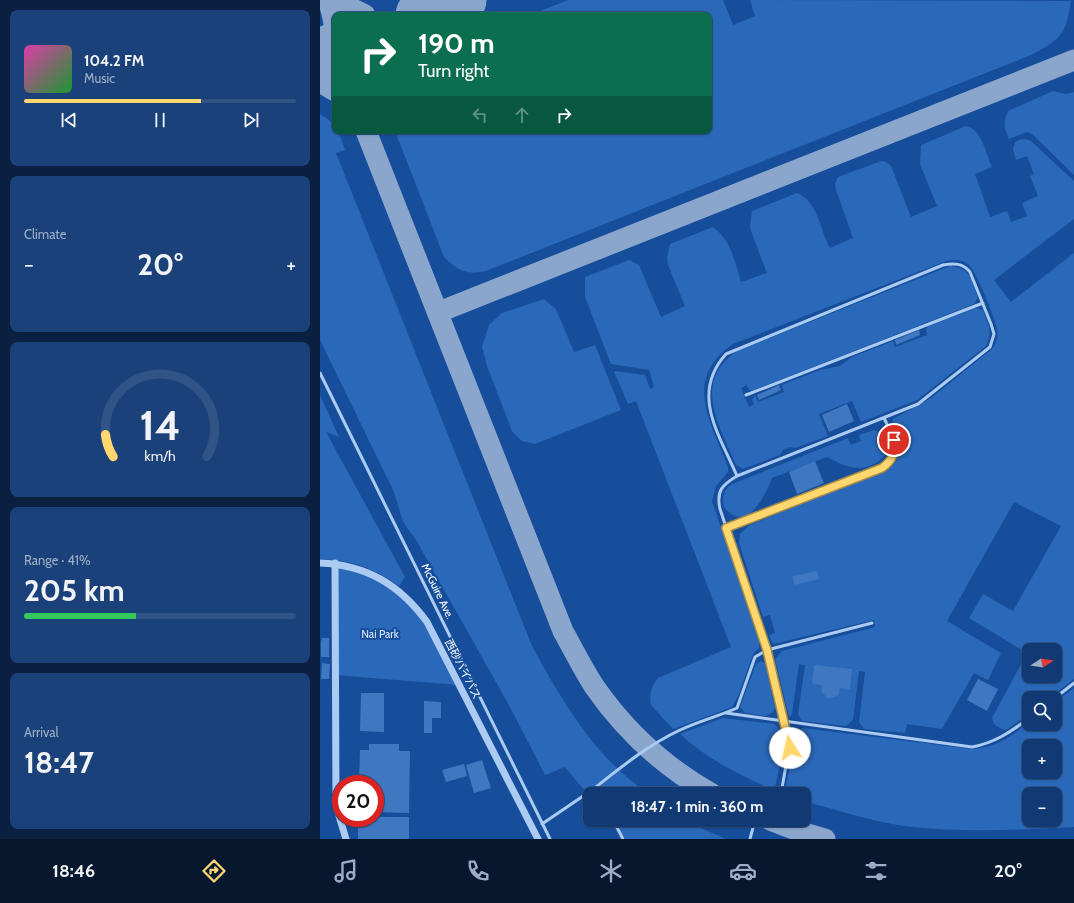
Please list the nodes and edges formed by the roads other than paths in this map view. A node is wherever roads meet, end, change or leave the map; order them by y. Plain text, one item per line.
1 (983, 303) junction
2 (320, 373) edge
3 (746, 395) dead end
4 (884, 418) junction
5 (737, 476) junction
6 (726, 528) junction
7 (320, 562) edge
8 (335, 563) junction
9 (872, 623) dead end
10 (767, 650) junction
11 (1074, 683) edge
12 (1062, 692) edge
13 (726, 713) junction
14 (784, 721) junction
15 (1022, 723) edge
16 (596, 787) edge
17 (782, 787) edge
18 (583, 796) edge
19 (542, 824) junction
20 (616, 827) edge
21 (753, 827) edge
22 (346, 839) edge
23 (538, 839) edge
24 (550, 839) edge
25 (622, 839) edge
26 (750, 839) edge

1 - 3 lane
1 - 4 lane
1 - 5 lane
2 - 19 lane, McGuire Ave.
4 - 5 lane
4 - 6 lane
5 - 6 lane
6 - 10 lane
7 - 8 street, 西砂バイパス
8 - 22 street
8 - 23 street, 西砂バイパス
9 - 10 lane
10 - 13 lane
10 - 14 lane
11 - 12 lane
13 - 14 lane
13 - 16 lane
14 - 15 lane
14 - 17 lane
18 - 19 lane
19 - 24 lane, McGuire Ave.
20 - 25 lane
21 - 26 lane

